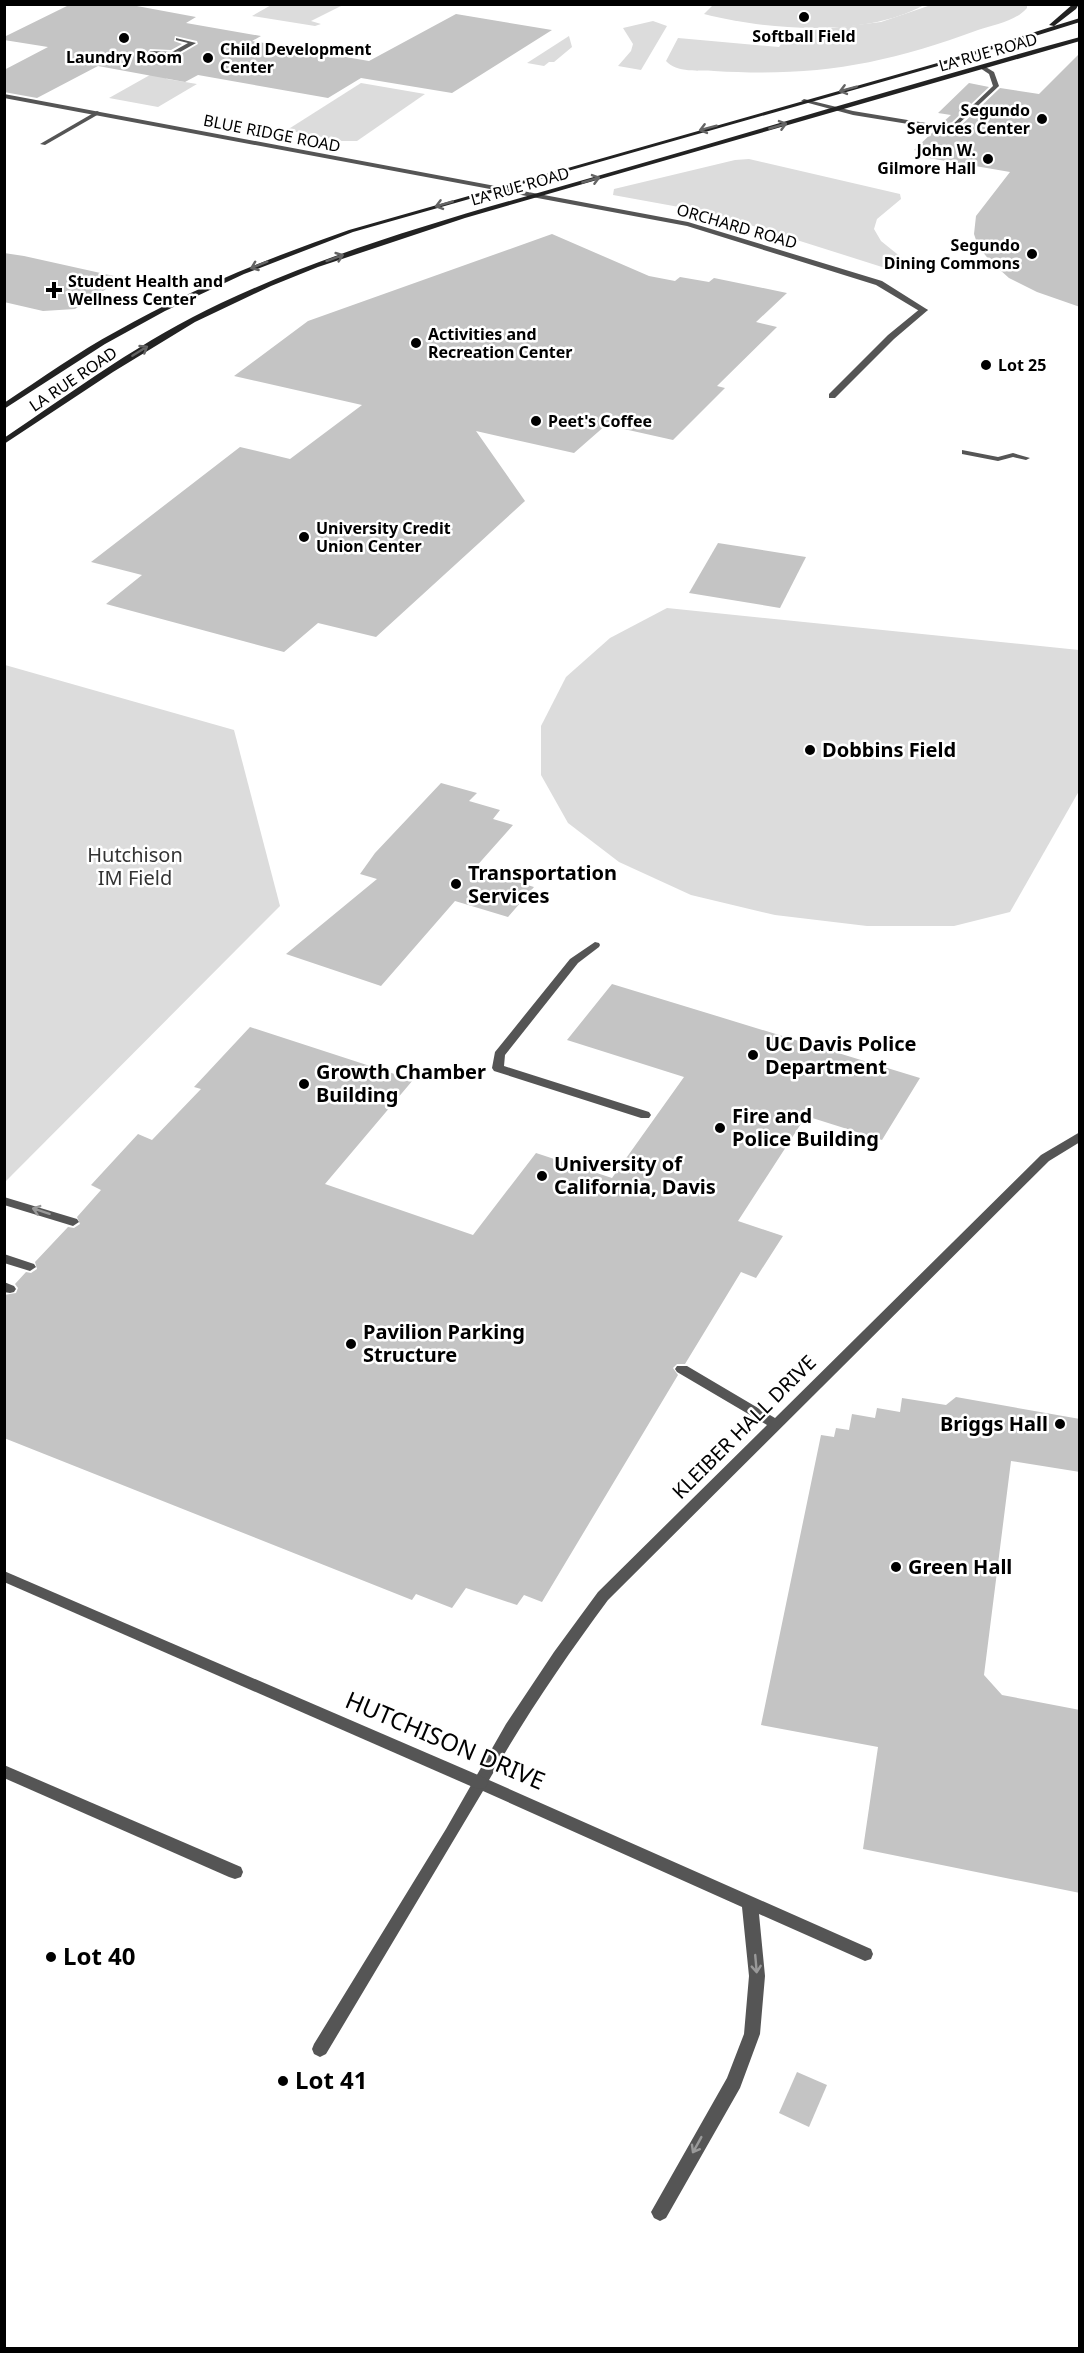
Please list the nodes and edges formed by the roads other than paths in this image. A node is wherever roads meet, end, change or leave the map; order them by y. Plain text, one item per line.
1 (1076, 4) edge
2 (1080, 20) edge
3 (1040, 34) junction
4 (178, 39) dead end
5 (1080, 39) edge
6 (1080, 48) edge
7 (1036, 52) junction
8 (150, 53) dead end
9 (982, 67) junction
10 (4, 96) edge
11 (804, 101) junction
12 (835, 110) junction
13 (97, 113) junction
14 (43, 144) dead end
15 (500, 189) junction
16 (535, 195) junction
17 (832, 396) dead end
18 (4, 407) edge
19 (4, 442) edge
20 (965, 452) dead end
21 (1026, 458) dead end
22 (595, 945) dead end
23 (645, 1115) dead end
24 (1080, 1136) edge
25 (4, 1201) edge
26 (73, 1222) dead end
27 (4, 1258) edge
28 (30, 1267) dead end
29 (682, 1369) dead end
30 (775, 1424) junction
31 (4, 1576) edge
32 (4, 1771) edge
33 (480, 1783) junction
34 (235, 1872) dead end
35 (750, 1905) junction
36 (866, 1954) dead end
37 (320, 2049) dead end
38 (660, 2212) dead end

1 - 3 main road
2 - 3 main road, LA RUE ROAD
3 -> 11 main road, LA RUE ROAD
4 - 8 street
5 - 7 main road, LA RUE ROAD
6 - 7 main road
7 - 9 main road, LA RUE ROAD
9 - 12 main road, LA RUE ROAD
9 - 12 street
10 - 13 street, BLUE RIDGE ROAD
11 - 12 street
11 -> 15 main road, LA RUE ROAD
16 -> 12 main road, LA RUE ROAD
13 - 14 street
13 - 15 street, BLUE RIDGE ROAD
15 - 16 street, BLUE RIDGE ROAD
15 -> 18 main road, LA RUE ROAD
16 - 17 street, ORCHARD ROAD
19 -> 16 main road, LA RUE ROAD
20 - 21 street
22 - 23 street
24 - 30 street, KLEIBER HALL DRIVE
26 -> 25 street
27 - 28 street
29 - 30 street
30 - 33 street, KLEIBER HALL DRIVE
31 - 33 street, HUTCHISON DRIVE
32 - 34 street
33 - 35 street, HUTCHISON DRIVE
33 - 37 street, KLEIBER HALL DRIVE
35 - 36 street, HUTCHISON DRIVE
35 -> 38 street

